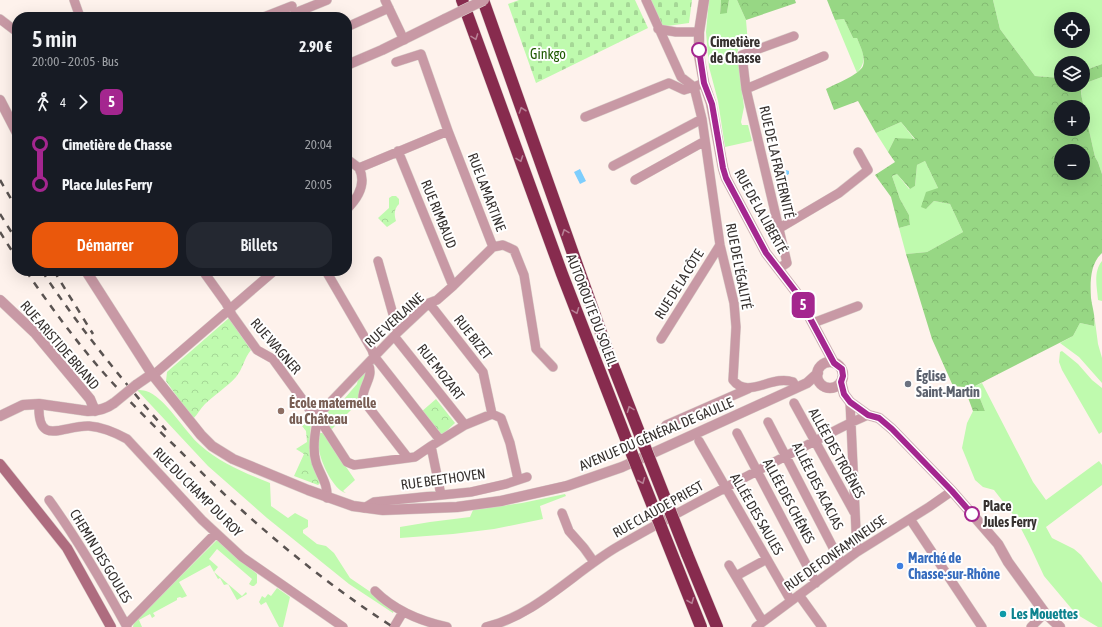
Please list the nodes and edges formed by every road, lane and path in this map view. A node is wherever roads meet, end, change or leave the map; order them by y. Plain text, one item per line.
1 (74, 0) edge
2 (327, 0) edge
3 (462, 0) edge
4 (484, 0) edge
5 (646, 0) edge
6 (704, 0) edge
7 (387, 4) edge
8 (293, 9) edge
9 (78, 12) edge
10 (282, 12) edge
11 (0, 19) edge
12 (352, 24) edge
13 (12, 28) edge
14 (658, 29) junction
15 (699, 32) junction
16 (794, 36) dead end
17 (404, 40) junction
18 (824, 56) dead end
19 (396, 62) dead end
20 (352, 63) edge
21 (704, 83) junction
22 (694, 87) junction
23 (746, 89) junction
24 (0, 100) edge
25 (585, 117) dead end
26 (702, 119) junction
27 (12, 123) edge
28 (448, 130) junction
29 (705, 141) junction
30 (398, 151) junction
31 (858, 152) dead end
32 (352, 163) edge
33 (613, 166) dead end
34 (359, 168) junction
35 (635, 180) dead end
36 (352, 203) edge
37 (778, 229) junction
38 (720, 245) junction
39 (493, 247) junction
40 (378, 262) dead end
41 (778, 269) junction
42 (89, 276) edge
43 (207, 276) edge
44 (268, 276) edge
45 (329, 276) edge
46 (453, 286) junction
47 (0, 300) edge
48 (429, 303) junction
49 (858, 306) dead end
50 (230, 309) junction
51 (813, 323) junction
52 (396, 334) junction
53 (661, 339) dead end
54 (374, 356) junction
55 (830, 363) junction
56 (368, 364) junction
57 (553, 367) dead end
58 (152, 374) junction
59 (819, 379) junction
60 (837, 385) junction
61 (796, 388) junction
62 (748, 389) junction
63 (847, 398) junction
64 (794, 403) dead end
65 (39, 404) junction
66 (95, 411) junction
67 (492, 414) junction
68 (868, 415) junction
69 (1, 416) edge
70 (318, 417) junction
71 (768, 422) dead end
72 (850, 423) junction
73 (466, 425) junction
74 (666, 425) dead end
75 (737, 433) dead end
76 (440, 440) junction
77 (699, 441) dead end
78 (814, 441) junction
79 (431, 446) junction
80 (786, 456) junction
81 (408, 458) junction
82 (0, 465) edge
83 (757, 471) junction
84 (726, 487) junction
85 (952, 491) junction
86 (441, 495) junction
87 (327, 498) junction
88 (49, 500) dead end
89 (364, 508) junction
90 (562, 513) dead end
91 (855, 515) junction
92 (910, 519) junction
93 (216, 533) junction
94 (857, 552) junction
95 (767, 559) junction
96 (594, 562) junction
97 (842, 563) junction
98 (729, 565) dead end
99 (736, 576) junction
100 (816, 583) junction
101 (375, 591) dead end
102 (795, 598) junction
103 (403, 612) junction
104 (1045, 613) junction
105 (760, 625) edge
106 (126, 626) edge
107 (111, 627) edge
108 (343, 627) edge
109 (394, 627) edge
110 (447, 627) edge
111 (486, 627) edge
112 (701, 627) edge
113 (717, 627) edge
114 (822, 627) edge
115 (982, 627) edge
116 (1031, 627) edge
117 (1060, 627) edge

1 - 9 street
2 - 8 street
3 -> 112 highway, AUTOROUTE DU SOLEIL, bridge
4 - 17 street, bridge
113 -> 4 highway, AUTOROUTE DU SOLEIL, bridge
5 - 14 street
6 - 15 street, RUE DE LA LIBERTÉ
7 - 12 street
7 - 17 street
8 - 10 street
11 - 13 street
14 - 15 street
14 - 22 street
15 - 21 street, RUE DE LA LIBERTÉ
16 - 23 street, RUE DE LA FRATERNITÉ
17 - 20 street
18 - 23 street
19 - 28 street, RUE LAMARTINE
21 - 22 street
21 - 41 street, RUE DE LA LIBERTÉ
22 - 25 street
22 - 26 street, RUE DE L'ÉGALITÉ
23 - 37 street, RUE DE LA FRATERNITÉ
24 - 27 street
26 - 29 street, RUE DE L'ÉGALITÉ
26 - 33 street
28 - 30 street
28 - 39 street, RUE LAMARTINE
29 - 35 street
29 - 38 street, RUE DE L'ÉGALITÉ
30 - 34 street
30 - 46 street, RUE RIMBAUD
31 - 37 street
32 - 34 street
34 - 36 street
37 - 41 street, RUE DE LA FRATERNITÉ
38 - 53 street, RUE DE LA CÔTE
38 - 62 street, RUE DE L'ÉGALITÉ
39 - 46 street, RUE VERLAINE
39 - 57 street, RUE LAMARTINE
40 - 52 street
41 - 51 street, RUE DE LA LIBERTÉ
42 - 58 street, AVENUE DU GÉNÉRAL DE GAULLE
43 - 50 street, RUE WAGNER
44 - 50 street
45 - 54 street
46 - 48 street, RUE VERLAINE
47 - 66 street, RUE ARISTIDE BRIAND
48 - 52 street, RUE VERLAINE
48 - 67 street, RUE BIZET
49 - 51 street
50 - 58 street
50 - 70 street, RUE WAGNER
51 - 55 street, RUE DE LA LIBERTÉ
52 - 54 street, RUE VERLAINE
52 - 73 street, RUE MOZART
54 - 56 street, RUE VERLAINE
54 - 76 street
55 - 59 street
55 - 60 street
56 - 70 street, RUE VERLAINE
56 - 81 street
58 - 66 street, bridge
58 - 87 street, AVENUE DU GÉNÉRAL DE GAULLE
59 - 60 street
59 - 61 street, AVENUE DU GÉNÉRAL DE GAULLE
60 - 63 street
61 - 62 street
61 - 89 street, AVENUE DU GÉNÉRAL DE GAULLE
62 - 74 street
63 - 68 street
63 - 72 street
64 - 78 street, ALLÉE DES TROËNES
65 - 66 street
65 - 69 street
65 - 93 street, RUE DU CHAMP DU ROY
67 - 73 street, RUE WAGNER
67 - 86 street, RUE BEETHOVEN
68 - 72 street, RUE CLAUDE PRIEST
68 - 85 street
70 - 81 street, RUE WAGNER
70 - 87 street
71 - 80 street, ALLÉE DES ACACIAS
72 - 78 street, RUE CLAUDE PRIEST
72 - 91 street
73 - 76 street, RUE WAGNER
75 - 83 street, ALLÉE DES CHÊNES
76 - 79 street, RUE WAGNER
77 - 84 street, ALLÉE DES SAULES
78 - 80 street, RUE CLAUDE PRIEST
78 - 91 street, ALLÉE DES TROËNES
79 - 81 street, RUE WAGNER
79 - 86 street
80 - 83 street, RUE CLAUDE PRIEST
80 - 97 street, ALLÉE DES ACACIAS
82 - 107 main road
83 - 84 street, RUE CLAUDE PRIEST
83 - 100 street, ALLÉE DES CHÊNES
84 - 95 street, ALLÉE DES SAULES
84 - 96 street, RUE CLAUDE PRIEST
85 - 92 street, RUE DE FONFAMINEUSE
85 - 104 street
86 - 89 street, RUE BEETHOVEN
87 - 89 street, AVENUE DU GÉNÉRAL DE GAULLE
88 - 106 street, CHEMIN DES GOULES
90 - 96 street
91 - 94 street
92 - 94 street, RUE DE FONFAMINEUSE
92 - 115 street
93 - 106 street
93 - 108 street, RUE DU CHAMP DU ROY
94 - 97 street, RUE DE FONFAMINEUSE
95 - 99 street
95 - 102 street, ALLÉE DES SAULES
96 - 111 street, RUE CLAUDE PRIEST
97 - 100 street, RUE DE FONFAMINEUSE
98 - 99 street
99 - 105 street
100 - 102 street, RUE DE FONFAMINEUSE
101 - 103 street
102 - 105 street, RUE DE FONFAMINEUSE
102 - 114 street, ALLÉE DES SAULES
103 - 109 street
103 - 110 street
104 - 116 street
104 - 117 street

